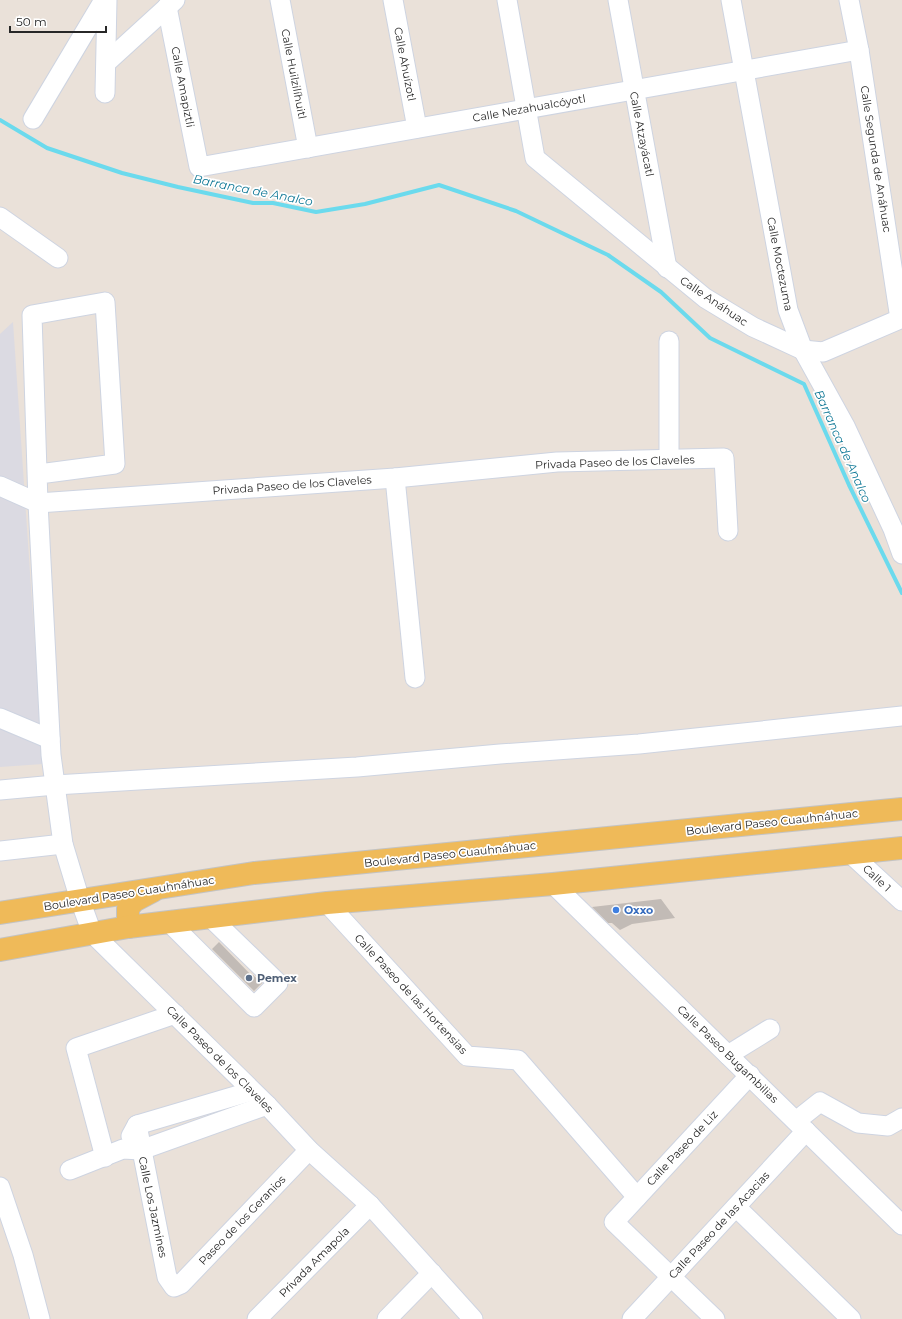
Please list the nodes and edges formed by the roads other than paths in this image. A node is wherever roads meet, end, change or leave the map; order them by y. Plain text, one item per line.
1 (104, 0) edge
2 (107, 0) edge
3 (280, 0) edge
4 (393, 0) edge
5 (507, 0) edge
6 (618, 0) edge
7 (731, 0) edge
8 (849, 0) edge
9 (171, 3) edge
10 (859, 50) junction
11 (107, 62) junction
12 (743, 70) junction
13 (633, 90) junction
14 (105, 93) dead end
15 (525, 109) junction
16 (33, 119) dead end
17 (417, 128) junction
18 (308, 148) junction
19 (199, 167) joint
20 (0, 217) edge
21 (58, 258) dead end
22 (667, 268) junction
23 (900, 319) joint
24 (669, 341) dead end
25 (803, 350) junction
26 (669, 459) junction
27 (38, 474) junction
28 (395, 478) junction
29 (0, 486) edge
30 (38, 503) junction
31 (728, 531) dead end
32 (902, 554) edge
33 (415, 678) dead end
34 (902, 716) edge
35 (0, 718) edge
36 (50, 747) junction
37 (55, 785) junction
38 (0, 790) edge
39 (902, 809) edge
40 (63, 844) junction
41 (902, 848) edge
42 (0, 852) edge
43 (851, 854) junction
44 (554, 884) junction
45 (160, 888) junction
46 (80, 900) junction
47 (902, 901) edge
48 (326, 903) junction
49 (0, 913) edge
50 (211, 918) junction
51 (170, 923) junction
52 (128, 928) junction
53 (92, 933) junction
54 (0, 950) edge
55 (175, 1014) junction
56 (761, 1028) dead end
57 (728, 1054) junction
58 (750, 1075) junction
59 (252, 1092) junction
60 (267, 1105) junction
61 (902, 1118) edge
62 (137, 1125) junction
63 (801, 1126) junction
64 (123, 1149) junction
65 (142, 1150) junction
66 (309, 1150) junction
67 (105, 1157) junction
68 (70, 1170) dead end
69 (0, 1188) edge
70 (637, 1197) junction
71 (370, 1206) junction
72 (736, 1207) junction
73 (902, 1225) edge
74 (432, 1273) junction
75 (672, 1277) junction
76 (174, 1287) joint
77 (40, 1319) edge
78 (258, 1319) edge
79 (387, 1319) edge
80 (473, 1319) edge
81 (632, 1319) edge
82 (715, 1319) edge
83 (851, 1319) edge

1 - 16 street
2 - 11 street
3 - 18 street, Calle Huilzilíhuitl
4 - 17 street, Calle Ahuízotl
5 - 15 street
6 - 13 street, Calle Atzayácatl
7 - 12 street, Calle Moctezuma
8 - 10 street, Calle Segunda de Anáhuac
9 - 11 street
9 - 19 street, Calle Amapiztli
10 - 12 street, Calle Nezahualcóyotl
10 - 23 street, Calle Segunda de Anáhuac
11 - 14 street
12 - 13 street, Calle Nezahualcóyotl
12 - 25 street, Calle Moctezuma
13 - 15 street, Calle Nezahualcóyotl
13 - 22 street, Calle Atzayácatl
15 - 17 street, Calle Nezahualcóyotl
15 - 22 street, Calle Anáhuac
17 - 18 street, Calle Nezahualcóyotl
18 - 19 street, Calle Nezahualcóyotl
20 - 21 street
22 - 25 street, Calle Anáhuac
23 - 25 street, Calle Anáhuac
24 - 26 street
25 - 32 street, Calle Moctezuma
26 - 28 street, Privada Paseo de los Claveles
26 - 31 street, Privada Paseo de los Claveles
27 - 27 street
27 - 30 street
28 - 30 street, Privada Paseo de los Claveles
28 - 33 street
29 - 30 street
30 - 36 street
34 - 37 street
35 - 36 street
36 - 37 street, Calle Paseo de los Claveles
37 - 38 street
37 - 40 street, Calle Paseo de los Claveles
39 - 45 main road, Boulevard Paseo Cuauhnáhuac
40 - 42 street
40 - 46 street, Calle Paseo de los Claveles
41 - 43 main road
43 - 44 main road
43 - 47 street, Calle 1
44 - 48 main road
44 - 57 street, Calle Paseo Bugambilias
45 - 46 main road, Boulevard Paseo Cuauhnáhuac
45 - 52 main road
46 - 49 main road, Boulevard Paseo Cuauhnáhuac
46 - 53 street, Calle Paseo de los Claveles
48 - 50 main road
48 - 70 street, Calle Paseo de las Hortensias
50 - 51 main road
50 - 51 street
51 - 52 main road
52 - 53 main road
53 - 54 main road
53 - 55 street, Calle Paseo de los Claveles
55 - 59 street, Calle Paseo de los Claveles
55 - 67 street
56 - 57 street
57 - 58 street, Calle Paseo Bugambilias
58 - 63 street, Calle Paseo Bugambilias
58 - 70 street, Calle Paseo de Liz
59 - 60 street, Calle Paseo de los Claveles
59 - 62 street
60 - 65 street
60 - 66 street, Calle Paseo de los Claveles
61 - 63 street, Calle Paseo de las Acacias
62 - 64 street
62 - 65 street, Calle Los Jazmines
63 - 72 street, Calle Paseo de las Acacias
63 - 73 street, Calle Paseo Bugambilias
64 - 65 street
64 - 67 street
65 - 76 street, Calle Los Jazmines
66 - 71 street, Calle Paseo de los Claveles
66 - 76 street, Paseo de los Geranios
67 - 68 street
69 - 77 street
70 - 75 street, Calle Paseo de Liz
71 - 74 street, Calle Paseo de los Claveles
71 - 78 street, Privada Amapola
72 - 75 street, Calle Paseo de las Acacias
72 - 83 street
74 - 79 street
74 - 80 street, Calle Paseo de los Claveles
75 - 81 street, Calle Paseo de las Acacias
75 - 82 street

